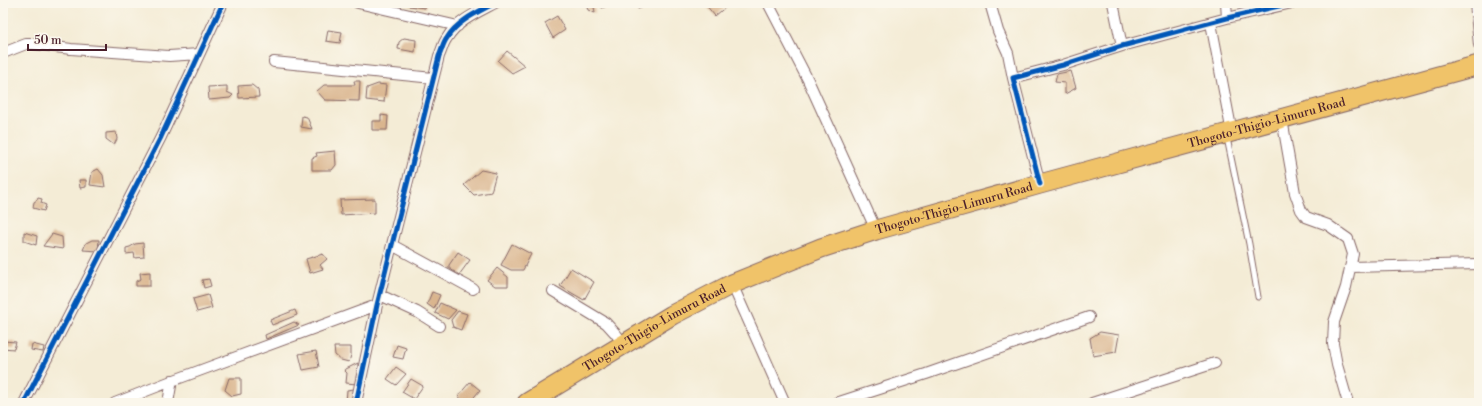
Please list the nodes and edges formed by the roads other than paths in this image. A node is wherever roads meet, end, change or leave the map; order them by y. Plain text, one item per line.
1 (223, 3) edge
2 (358, 3) edge
3 (495, 3) edge
4 (768, 3) edge
5 (990, 3) edge
6 (1113, 3) edge
7 (1226, 3) edge
8 (1292, 3) edge
9 (1475, 3) edge
10 (1227, 18) junction
11 (1211, 23) junction
12 (458, 26) junction
13 (1479, 45) edge
14 (1122, 46) junction
15 (3, 53) edge
16 (199, 54) junction
17 (274, 62) dead end
18 (1479, 65) edge
19 (433, 78) junction
20 (1013, 78) junction
21 (1282, 119) junction
22 (1229, 134) junction
23 (1040, 184) junction
24 (876, 230) junction
25 (392, 245) junction
26 (1479, 264) edge
27 (1350, 267) junction
28 (732, 284) junction
29 (473, 289) dead end
30 (553, 291) dead end
31 (380, 295) junction
32 (1258, 298) dead end
33 (377, 305) junction
34 (1089, 317) dead end
35 (439, 326) dead end
36 (624, 345) junction
37 (1215, 363) dead end
38 (172, 380) junction
39 (24, 403) edge
40 (115, 403) edge
41 (168, 403) edge
42 (356, 403) edge
43 (527, 403) edge
44 (785, 403) edge
45 (836, 403) edge
46 (1092, 403) edge
47 (1348, 403) edge

1 - 16 street
2 - 12 street
3 - 12 street
4 - 24 street
5 - 20 street
6 - 14 street
7 - 10 street
8 - 10 street
9 - 13 street
10 - 11 street
11 - 14 street
11 - 22 street
12 - 19 street
14 - 20 street
15 - 16 street
16 - 39 street
17 - 19 street
18 - 21 highway, Thogoto-Thigio-Limuru Road
19 - 25 street
20 - 23 street
21 - 22 highway, Thogoto-Thigio-Limuru Road
21 - 27 street
22 - 23 highway, Thogoto-Thigio-Limuru Road
22 - 32 lane
23 - 24 highway, Thogoto-Thigio-Limuru Road
24 - 28 highway, Thogoto-Thigio-Limuru Road
25 - 29 street
25 - 31 street
26 - 27 street
27 - 47 street
28 - 36 highway, Thogoto-Thigio-Limuru Road
28 - 44 street
30 - 36 street
31 - 33 street
31 - 35 street
33 - 38 street
33 - 42 street
34 - 45 street
36 - 43 highway, Thogoto-Thigio-Limuru Road
37 - 46 street
38 - 40 street
38 - 41 street

